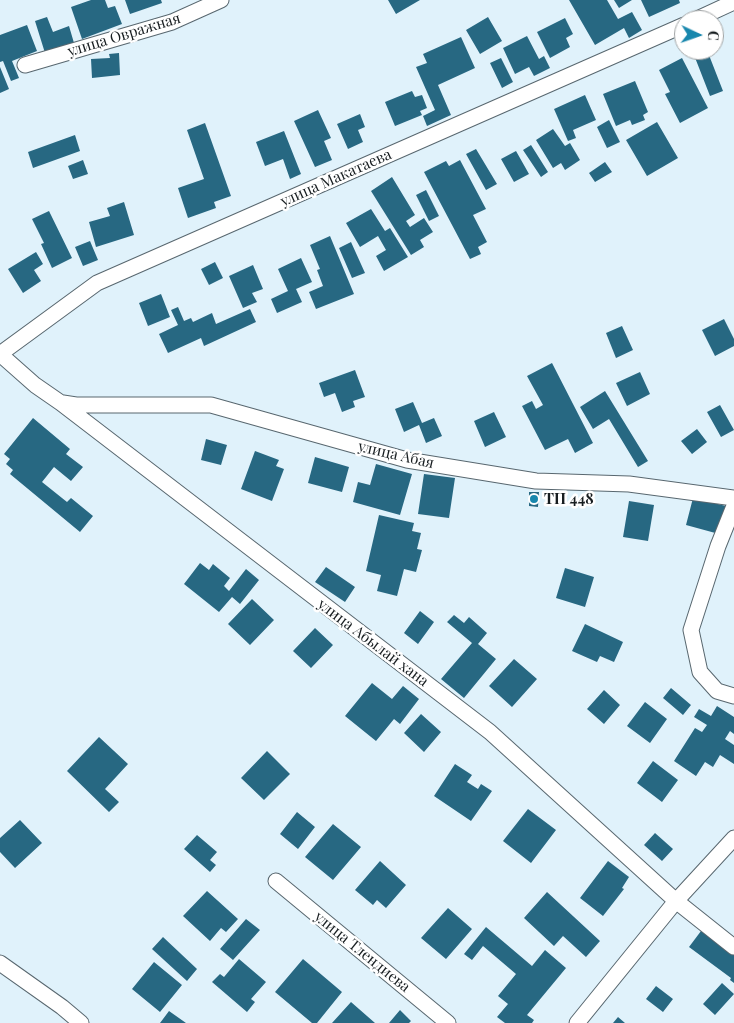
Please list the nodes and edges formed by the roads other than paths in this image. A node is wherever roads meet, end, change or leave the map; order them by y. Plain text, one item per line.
1 (221, 0) edge
2 (734, 2) edge
3 (717, 10) edge
4 (674, 29) edge
5 (25, 65) dead end
6 (0, 354) edge
7 (61, 403) junction
8 (734, 498) edge
9 (734, 506) edge
10 (734, 696) edge
11 (734, 838) edge
12 (276, 881) dead end
13 (676, 901) junction
14 (734, 947) edge
15 (0, 963) edge
16 (81, 1023) edge
17 (448, 1023) edge
18 (577, 1023) edge

1 - 5 street, улица Овражная
2 - 3 street
4 - 6 street, улица Макатаева
6 - 7 street, улица Абылай хана
7 - 8 street, улица Абая
7 - 13 street, улица Абылай хана
9 - 10 street
11 - 13 street
12 - 17 street, улица Тлендиева
13 - 14 street, улица Абылай хана
13 - 18 street
15 - 16 street

